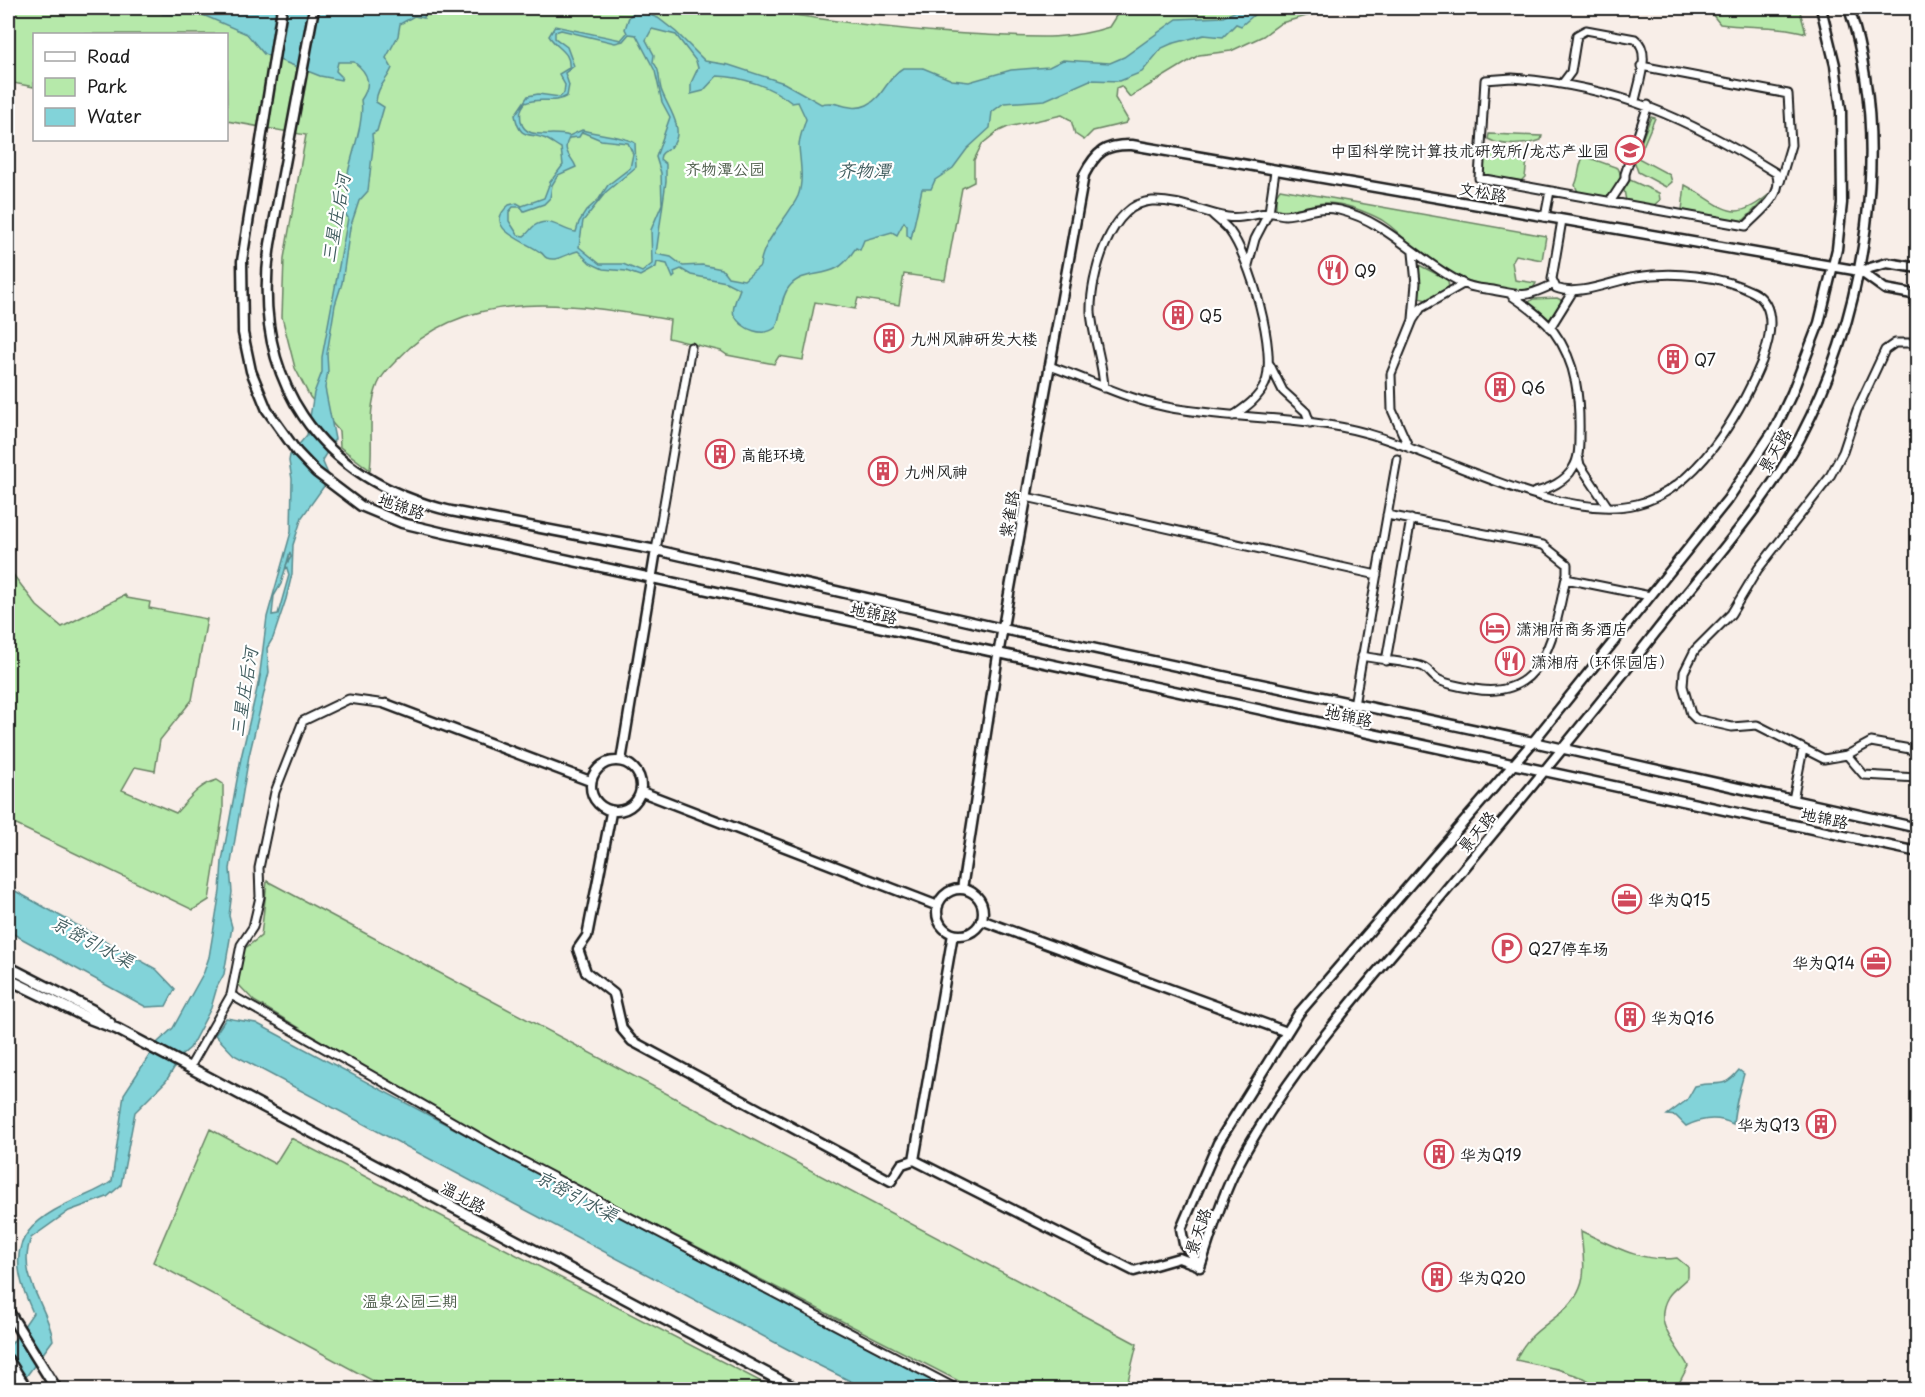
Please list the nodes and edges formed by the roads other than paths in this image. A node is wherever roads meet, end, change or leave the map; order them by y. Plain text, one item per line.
1 (282, 8) edge
2 (314, 8) edge
3 (1821, 8) edge
4 (1849, 8) edge
5 (1641, 66) junction
6 (1562, 84) junction
7 (1635, 101) junction
8 (1648, 105) junction
9 (1102, 151) joint
10 (1275, 171) junction
11 (1780, 182) junction
12 (1550, 191) junction
13 (1610, 202) junction
14 (1269, 212) junction
15 (1210, 213) junction
16 (1545, 217) junction
17 (1562, 220) junction
18 (1413, 253) junction
19 (1248, 265) junction
20 (1834, 266) junction
21 (1917, 268) edge
22 (1860, 271) junction
23 (1463, 284) junction
24 (1554, 284) junction
25 (1573, 291) junction
26 (1917, 295) edge
27 (1510, 296) junction
28 (1413, 320) junction
29 (1550, 328) junction
30 (1917, 343) edge
31 (691, 346) dead end
32 (1268, 359) junction
33 (1049, 366) junction
34 (1104, 388) junction
35 (1233, 416) junction
36 (1310, 423) junction
37 (1409, 448) junction
38 (1578, 454) junction
39 (1396, 459) dead end
40 (1533, 493) junction
41 (1026, 497) junction
42 (1608, 507) junction
43 (1387, 515) junction
44 (1411, 519) junction
45 (656, 550) junction
46 (1377, 575) junction
47 (651, 578) junction
48 (1566, 579) junction
49 (1650, 596) junction
50 (1003, 629) junction
51 (999, 655) junction
52 (1362, 656) junction
53 (1386, 661) junction
54 (386, 704) joint
55 (1354, 705) junction
56 (1533, 742) junction
57 (1803, 749) junction
58 (1564, 750) junction
59 (1847, 755) junction
60 (1917, 756) edge
61 (621, 761) junction
62 (1512, 766) junction
63 (1544, 772) junction
64 (1917, 778) edge
65 (590, 781) junction
66 (642, 792) junction
67 (1794, 800) junction
68 (611, 813) junction
69 (1917, 828) edge
70 (1917, 852) edge
71 (962, 889) junction
72 (938, 906) junction
73 (981, 920) junction
74 (953, 934) junction
75 (8, 967) edge
76 (8, 979) edge
77 (231, 995) junction
78 (117, 1029) junction
79 (1287, 1032) junction
80 (190, 1067) junction
81 (914, 1160) junction
82 (1200, 1267) junction
83 (10, 1315) edge
84 (8, 1360) edge
85 (27, 1389) edge
86 (57, 1389) edge
87 (798, 1389) edge
88 (959, 1389) edge

1 - 47 street, 地锦路
2 - 45 street, 地锦路
3 - 20 street, 景天路
4 - 22 street, 景天路
5 - 6 street
5 - 7 street
5 - 11 street
6 - 7 street
6 - 12 street
7 - 8 street
8 - 11 street
8 - 13 street
9 - 10 street, 文松路
9 - 33 street, 紫雀路
10 - 14 street
10 - 16 street, 文松路
11 - 13 street
12 - 13 street
12 - 16 street
14 - 15 street
14 - 18 street
14 - 19 street
15 - 19 street
15 - 34 street
16 - 17 street, 文松路
17 - 20 street, 文松路
17 - 24 street
18 - 23 street
18 - 28 street
19 - 32 street
20 - 22 street, 文松路
20 - 49 street, 景天路
21 - 22 street, 文松路
22 - 26 street, 文松路
22 - 58 street, 景天路
23 - 27 street
23 - 28 street
24 - 25 street
24 - 27 street
25 - 29 street
25 - 42 street
27 - 29 street
28 - 37 street
29 - 38 street
30 - 57 street
31 - 45 street
32 - 35 street
32 - 36 street
33 - 34 street
33 - 41 street, 紫雀路
34 - 35 street
35 - 36 street
36 - 37 street
37 - 40 street
38 - 40 street
38 - 42 street
39 - 43 street
40 - 42 street
41 - 46 street
41 - 50 street, 紫雀路
43 - 44 street
43 - 46 street
44 - 48 street
44 - 53 street
45 - 47 street
45 - 50 street, 地锦路
46 - 52 street
47 - 51 street, 地锦路
47 - 61 street
48 - 49 street
48 - 53 street
49 - 56 street, 景天路
50 - 51 street, 紫雀路
50 - 55 street, 地锦路
51 - 62 street, 地锦路
51 - 71 street, 紫雀路
52 - 53 street
52 - 55 street
54 - 65 street
54 - 77 street
55 - 56 street, 地锦路
56 - 58 street, 地锦路
56 - 62 street, 景天路
57 - 59 street
57 - 67 street
58 - 63 street, 景天路
58 - 67 street, 地锦路
59 - 60 street
59 - 64 street
61 - 65 street
61 - 66 street
62 - 63 street, 地锦路
62 - 79 street, 景天路
63 - 70 street, 地锦路
63 - 82 street, 景天路
65 - 68 street
66 - 68 street
66 - 72 street
67 - 69 street, 地锦路
68 - 81 street
71 - 72 street
71 - 73 street
72 - 74 street
73 - 74 street
73 - 79 street
74 - 81 street
75 - 78 main road, 温北路
76 - 78 main road, 温北路
77 - 80 street
77 - 88 street
78 - 80 main road, 温北路
79 - 82 street, 景天路
80 - 87 main road, 温北路
81 - 82 street
83 - 86 main road
84 - 85 main road

